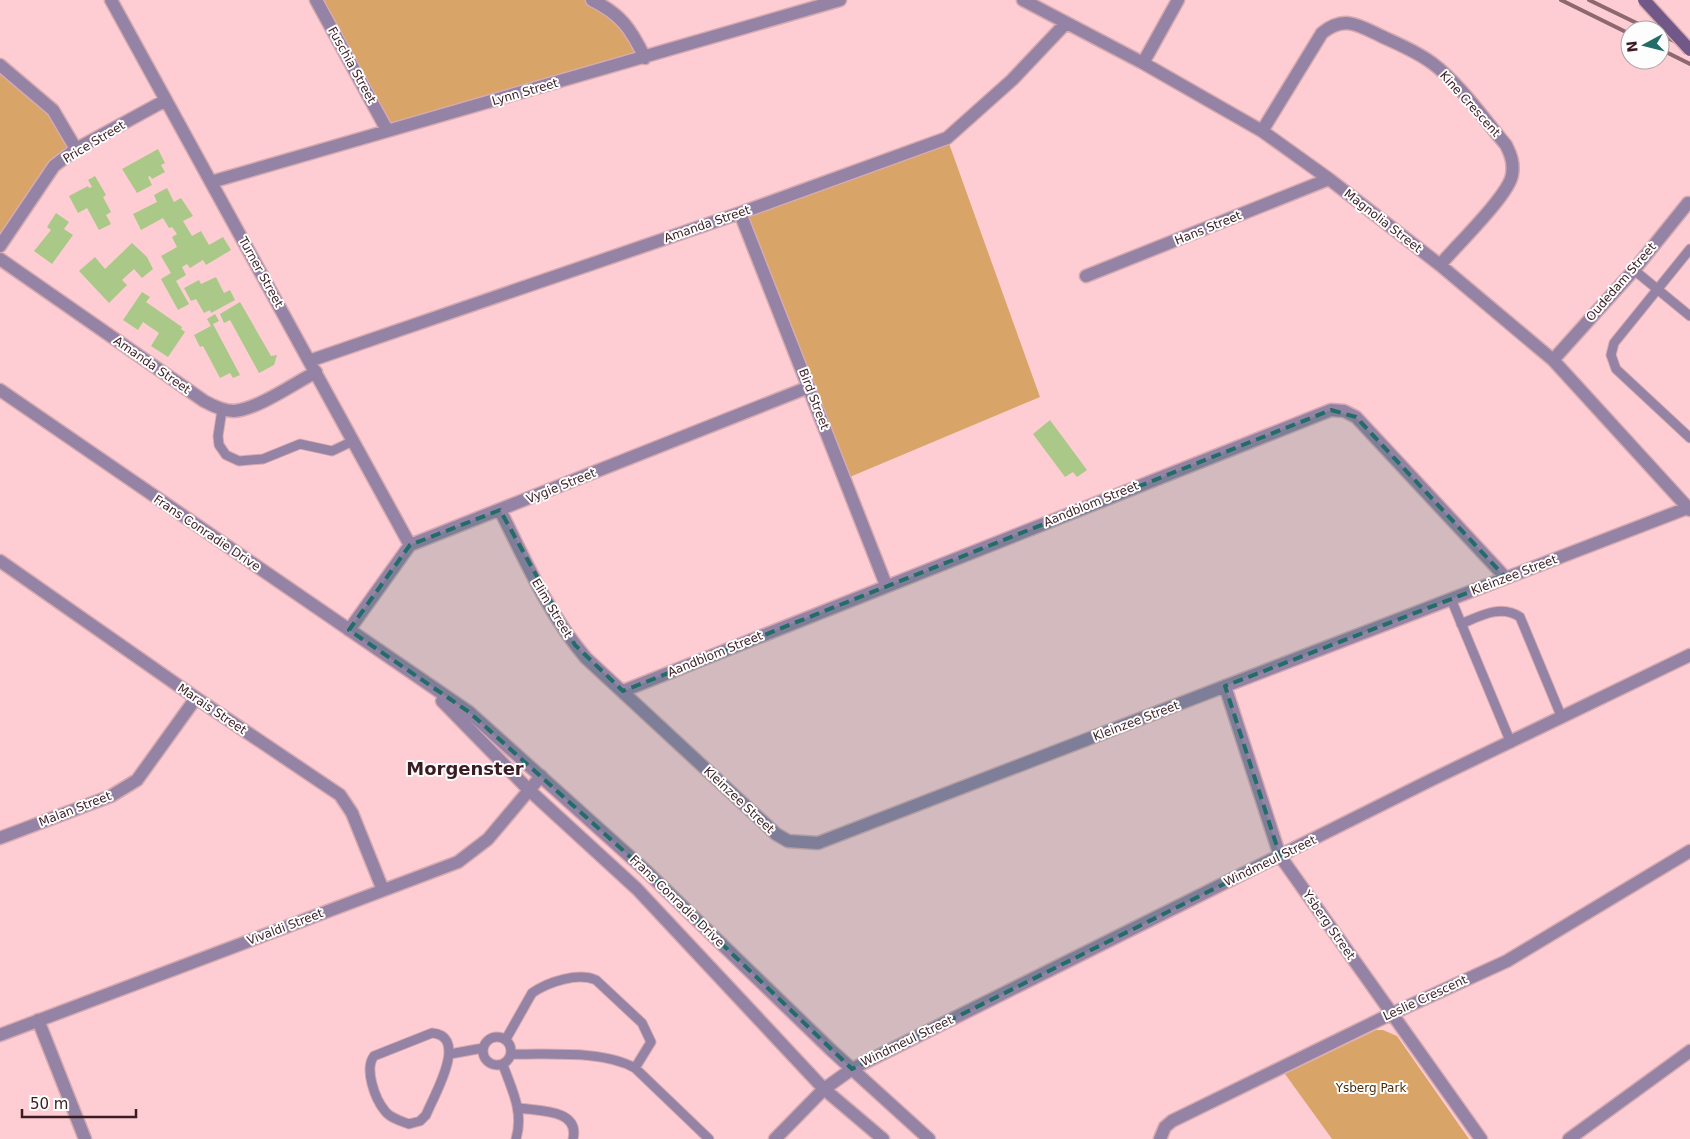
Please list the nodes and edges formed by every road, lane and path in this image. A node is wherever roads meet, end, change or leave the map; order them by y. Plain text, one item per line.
1 (111, 0) edge
2 (316, 0) edge
3 (592, 0) edge
4 (840, 0) edge
5 (1023, 0) edge
6 (1178, 0) edge
7 (1644, 0) edge
8 (1066, 22) junction
9 (1690, 50) edge
10 (645, 58) junction
11 (1143, 63) junction
12 (0, 65) edge
13 (166, 100) junction
14 (388, 130) junction
15 (1262, 131) junction
16 (76, 150) junction
17 (1330, 179) junction
18 (211, 182) junction
19 (1688, 203) dead end
20 (740, 213) junction
21 (0, 246) edge
22 (1690, 249) edge
23 (0, 260) edge
24 (1440, 265) junction
25 (1634, 270) junction
26 (1086, 276) dead end
27 (1658, 289) junction
28 (1690, 316) edge
29 (1553, 360) junction
30 (309, 361) junction
31 (316, 372) junction
32 (809, 387) junction
33 (0, 390) edge
34 (222, 410) junction
35 (1690, 438) edge
36 (353, 441) junction
37 (1689, 508) edge
38 (500, 510) junction
39 (410, 545) junction
40 (0, 561) edge
41 (1506, 578) junction
42 (886, 585) junction
43 (1451, 599) junction
44 (1461, 624) junction
45 (349, 630) junction
46 (1690, 656) edge
47 (415, 675) junction
48 (1225, 686) junction
49 (623, 691) junction
50 (196, 698) junction
51 (1562, 718) junction
52 (1511, 743) junction
53 (541, 776) junction
54 (530, 790) junction
55 (0, 838) edge
56 (1690, 851) edge
57 (1280, 856) junction
58 (383, 890) junction
59 (1391, 1014) junction
60 (38, 1020) junction
61 (0, 1035) edge
62 (506, 1039) junction
63 (483, 1048) junction
64 (1690, 1051) edge
65 (450, 1054) junction
66 (512, 1054) junction
67 (503, 1065) junction
68 (635, 1068) junction
69 (852, 1069) junction
70 (824, 1088) junction
71 (519, 1108) junction
72 (85, 1139) edge
73 (516, 1139) edge
74 (573, 1139) edge
75 (709, 1139) edge
76 (774, 1139) edge
77 (883, 1139) edge
78 (929, 1139) edge
79 (1160, 1139) edge
80 (1481, 1139) edge
81 (1569, 1139) edge

1 - 13 street, Turner Street
2 - 14 street, Fuschia Street
3 - 10 street
4 - 10 street, Lynn Street
5 - 8 street, Magnolia Street
6 - 11 street
7 - 9 main road, bridge
8 - 11 street, Magnolia Street
8 - 20 street, Amanda Street
10 - 14 street, Lynn Street
11 - 15 street, Magnolia Street
12 - 16 street
13 - 16 street, Price Street
13 - 18 street, Turner Street
14 - 18 street, Lynn Street
15 - 17 street, Magnolia Street
15 - 24 street, Kine Crescent
16 - 21 street, Price Street
17 - 24 street, Magnolia Street
17 - 26 street, Hans Street
18 - 30 street, Turner Street
19 - 25 street, Oudedam Street
20 - 30 street, Amanda Street
20 - 32 street, Bird Street
22 - 27 lane
23 - 34 street, Amanda Street
24 - 29 street, Magnolia Street
25 - 27 lane
25 - 29 street, Oudedam Street
27 - 28 lane
27 - 35 lane
29 - 37 street, Magnolia Street
30 - 31 street, Turner Street
31 - 34 street
31 - 36 street, Turner Street
32 - 38 street, Vygie Street
32 - 42 street, Bird Street
33 - 45 street, Frans Conradie Drive
34 - 36 lane
36 - 39 street, Turner Street
37 - 41 street, Kleinzee Street
38 - 39 street, Vygie Street
38 - 49 street, Elim Street
39 - 45 street
40 - 50 street, Marais Street
41 - 42 street, Aandblom Street
41 - 43 street, Kleinzee Street
42 - 49 street, Aandblom Street
43 - 44 lane
43 - 48 street, Kleinzee Street
44 - 51 lane
44 - 52 lane
45 - 47 street, Frans Conradie Drive
46 - 51 street, Windmeul Street
47 - 53 street, Frans Conradie Drive
47 - 54 street, Frans Conradie Drive
48 - 49 street, Kleinzee Street
48 - 57 street, Ysberg Street
50 - 55 street, Malan Street
50 - 58 street, Marais Street
51 - 52 street, Windmeul Street
52 - 57 street, Windmeul Street
53 - 54 street, Vivaldi Street
53 - 69 street, Frans Conradie Drive
54 - 58 street, Vivaldi Street
54 - 70 street, Frans Conradie Drive
56 - 59 street, Leslie Crescent
57 - 59 street, Ysberg Street
57 - 69 street, Windmeul Street
58 - 60 street, Vivaldi Street
59 - 79 street, Leslie Crescent
59 - 80 street, Ysberg Street
60 - 61 street, Vivaldi Street
60 - 72 street
62 - 63 lane
62 - 66 lane
62 - 68 lane
63 - 65 lane
63 - 67 lane
64 - 81 street
65 - 65 lane
66 - 67 lane
66 - 68 lane
67 - 71 lane
68 - 75 lane
69 - 70 street, Windmeul Street
69 - 78 street, Frans Conradie Drive
70 - 76 street, Windmeul Street
70 - 77 street, Frans Conradie Drive
71 - 73 lane
71 - 74 lane

